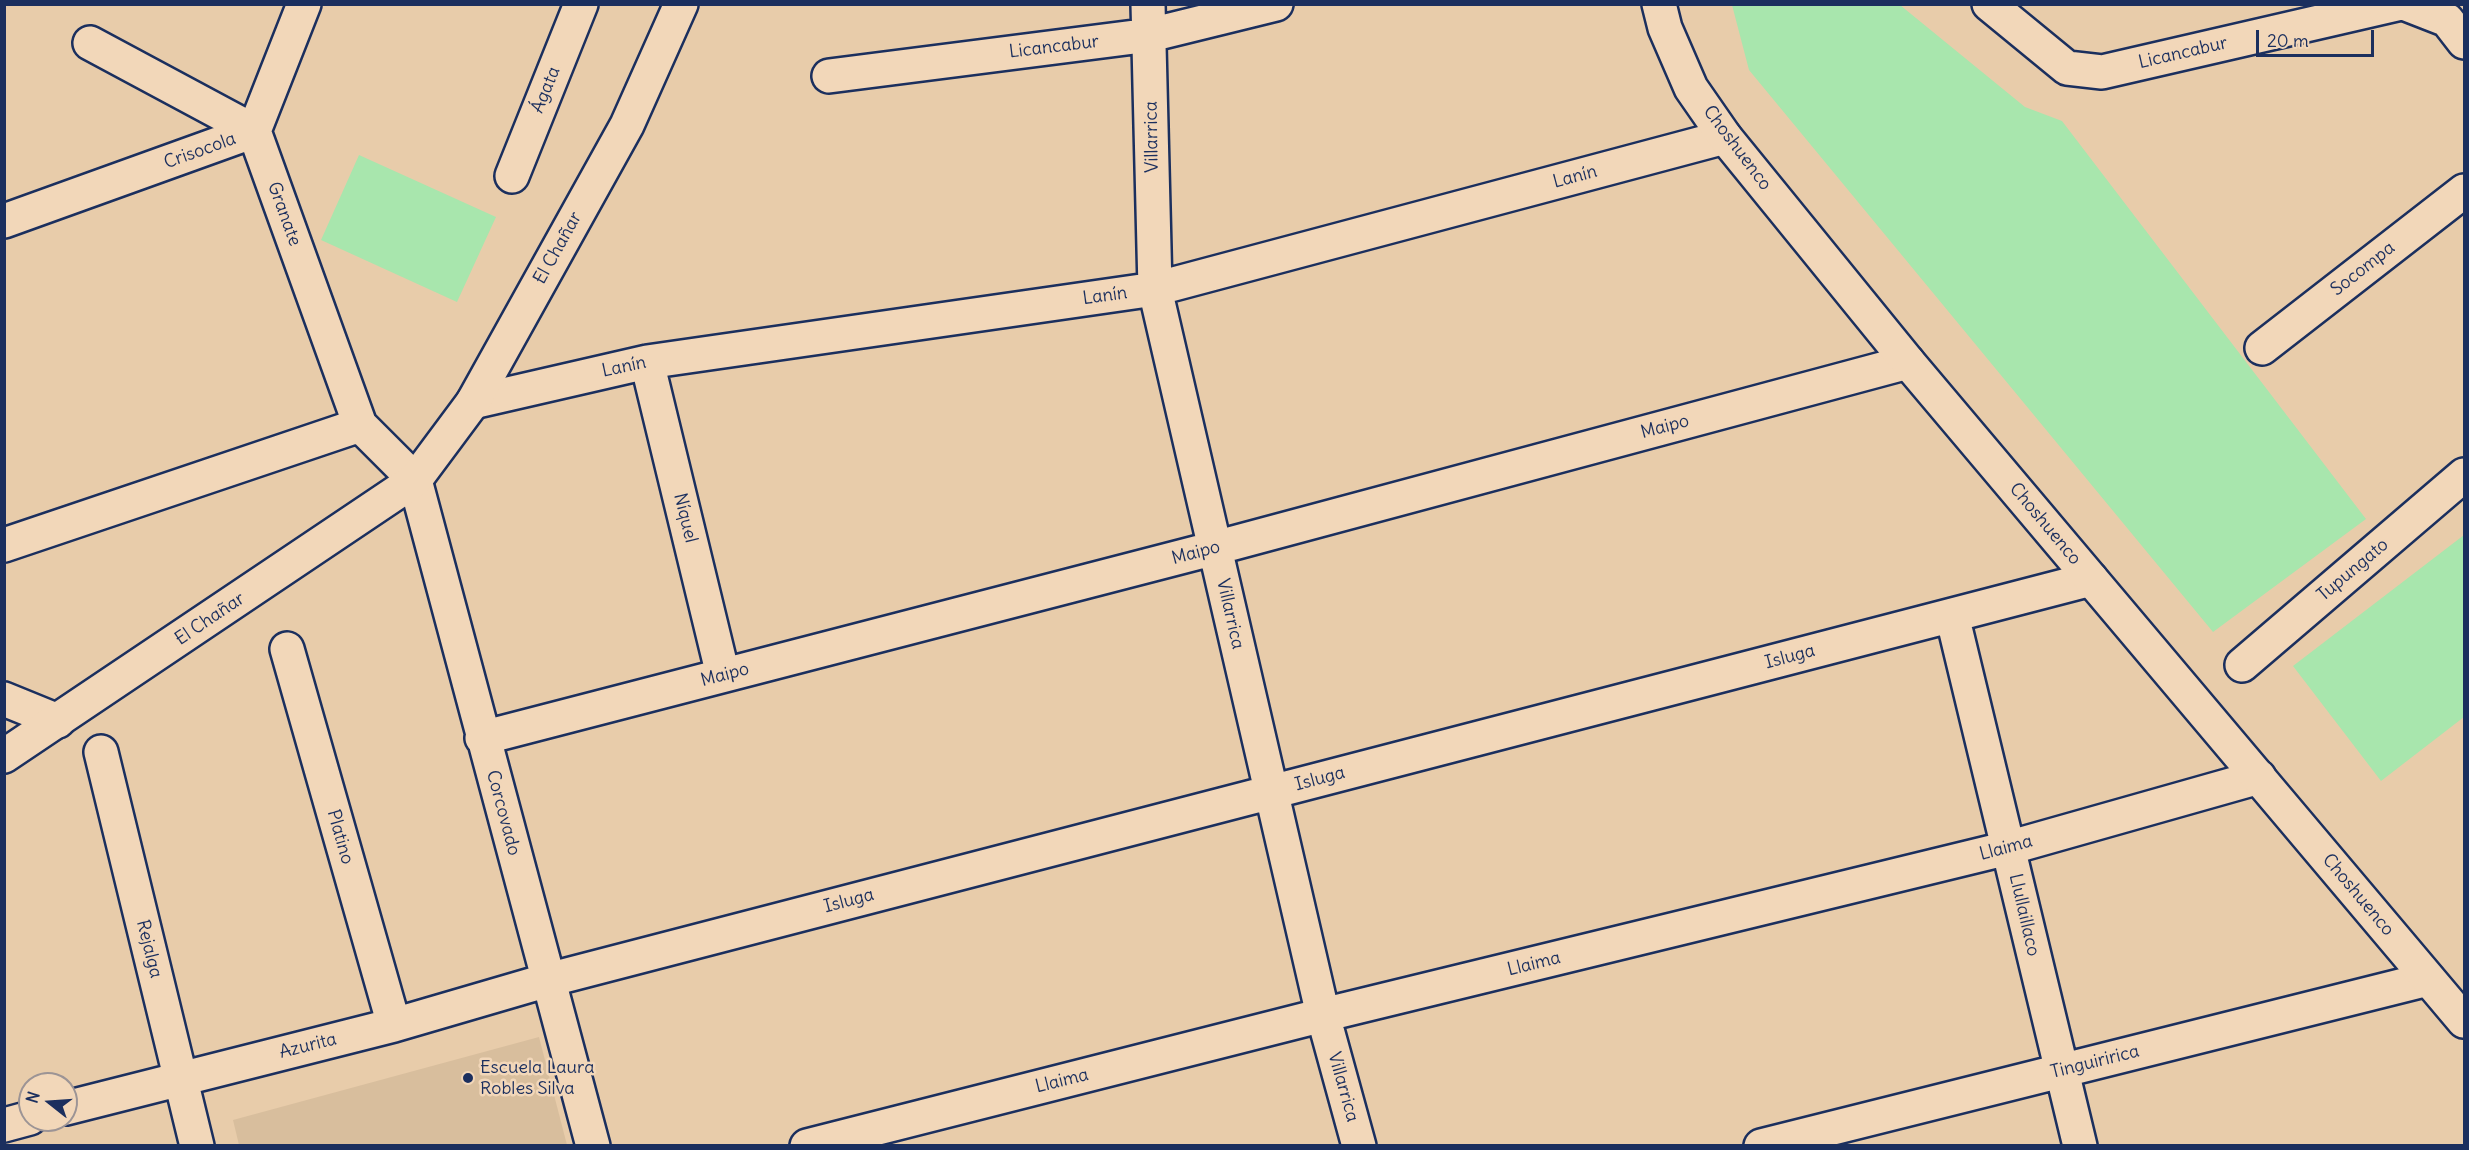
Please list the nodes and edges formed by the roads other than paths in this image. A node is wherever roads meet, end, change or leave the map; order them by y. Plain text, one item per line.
1 (304, 4) edge
2 (581, 4) edge
3 (681, 4) edge
4 (1276, 4) edge
5 (1659, 4) edge
6 (1989, 4) edge
7 (2397, 4) edge
8 (2406, 4) edge
9 (1149, 20) edge
10 (2464, 42) edge
11 (90, 43) dead end
12 (829, 76) dead end
13 (254, 131) junction
14 (1725, 137) junction
15 (512, 176) dead end
16 (2464, 191) edge
17 (4, 221) edge
18 (1155, 289) junction
19 (2262, 348) dead end
20 (647, 362) junction
21 (1908, 362) junction
22 (473, 402) junction
23 (360, 425) junction
24 (2464, 475) edge
25 (415, 480) junction
26 (4, 545) edge
27 (1215, 548) junction
28 (2091, 579) junction
29 (1952, 615) junction
30 (287, 649) dead end
31 (2242, 665) dead end
32 (723, 675) junction
33 (4, 699) edge
34 (58, 721) junction
35 (482, 738) junction
36 (101, 752) dead end
37 (4, 756) edge
38 (2259, 777) junction
39 (1271, 792) junction
40 (2008, 848) junction
41 (2428, 979) junction
42 (548, 980) junction
43 (1323, 1015) junction
44 (2464, 1022) edge
45 (394, 1025) junction
46 (2062, 1070) junction
47 (180, 1078) junction
48 (78, 1105) edge
49 (198, 1146) edge
50 (593, 1146) edge
51 (807, 1146) edge
52 (1359, 1146) edge
53 (1761, 1146) edge
54 (2080, 1146) edge

1 - 13 street
2 - 15 street, Ágata
3 - 22 street, El Chañar
4 - 9 street, Licancabur
5 - 14 street, Choshuenco
6 - 7 street, Licancabur
8 - 10 street
9 - 12 street, Licancabur
9 - 18 street, Villarrica
11 - 13 street, Crisocola
13 - 17 street, Crisocola
13 - 23 street, Granate
14 - 18 street, Lanín
14 - 21 street, Choshuenco
16 - 19 street, Socompa
18 - 20 street, Lanín
18 - 27 street, Villarrica
20 - 22 street, Lanín
20 - 32 street, Níquel
21 - 27 street, Maipo
21 - 28 street, Choshuenco
22 - 25 street, El Chañar
23 - 25 street
23 - 26 street
24 - 31 street, Tupungato
25 - 34 street, El Chañar
25 - 35 street, Corcovado
27 - 32 street, Maipo
27 - 39 street, Villarrica
28 - 29 street, Isluga
28 - 38 street, Choshuenco
29 - 39 street, Isluga
29 - 40 street, Llullaillaco
30 - 45 street, Platino
32 - 35 street, Maipo
33 - 34 street
34 - 37 street, El Chañar
35 - 42 street, Corcovado
36 - 47 street, Rejalga
38 - 40 street, Llaima
38 - 41 street, Choshuenco
39 - 42 street, Isluga
39 - 43 street, Villarrica
40 - 43 street, Llaima
40 - 46 street, Llullaillaco
41 - 44 street, Choshuenco
41 - 46 street, Tinguiririca
42 - 45 street, Azurita
42 - 50 street, Corcovado
43 - 51 street, Llaima
43 - 52 street, Villarrica
45 - 47 street, Azurita
46 - 53 street, Tinguiririca
46 - 54 street, Llullaillaco
47 - 48 street, Azurita
47 - 49 street, Rejalga

